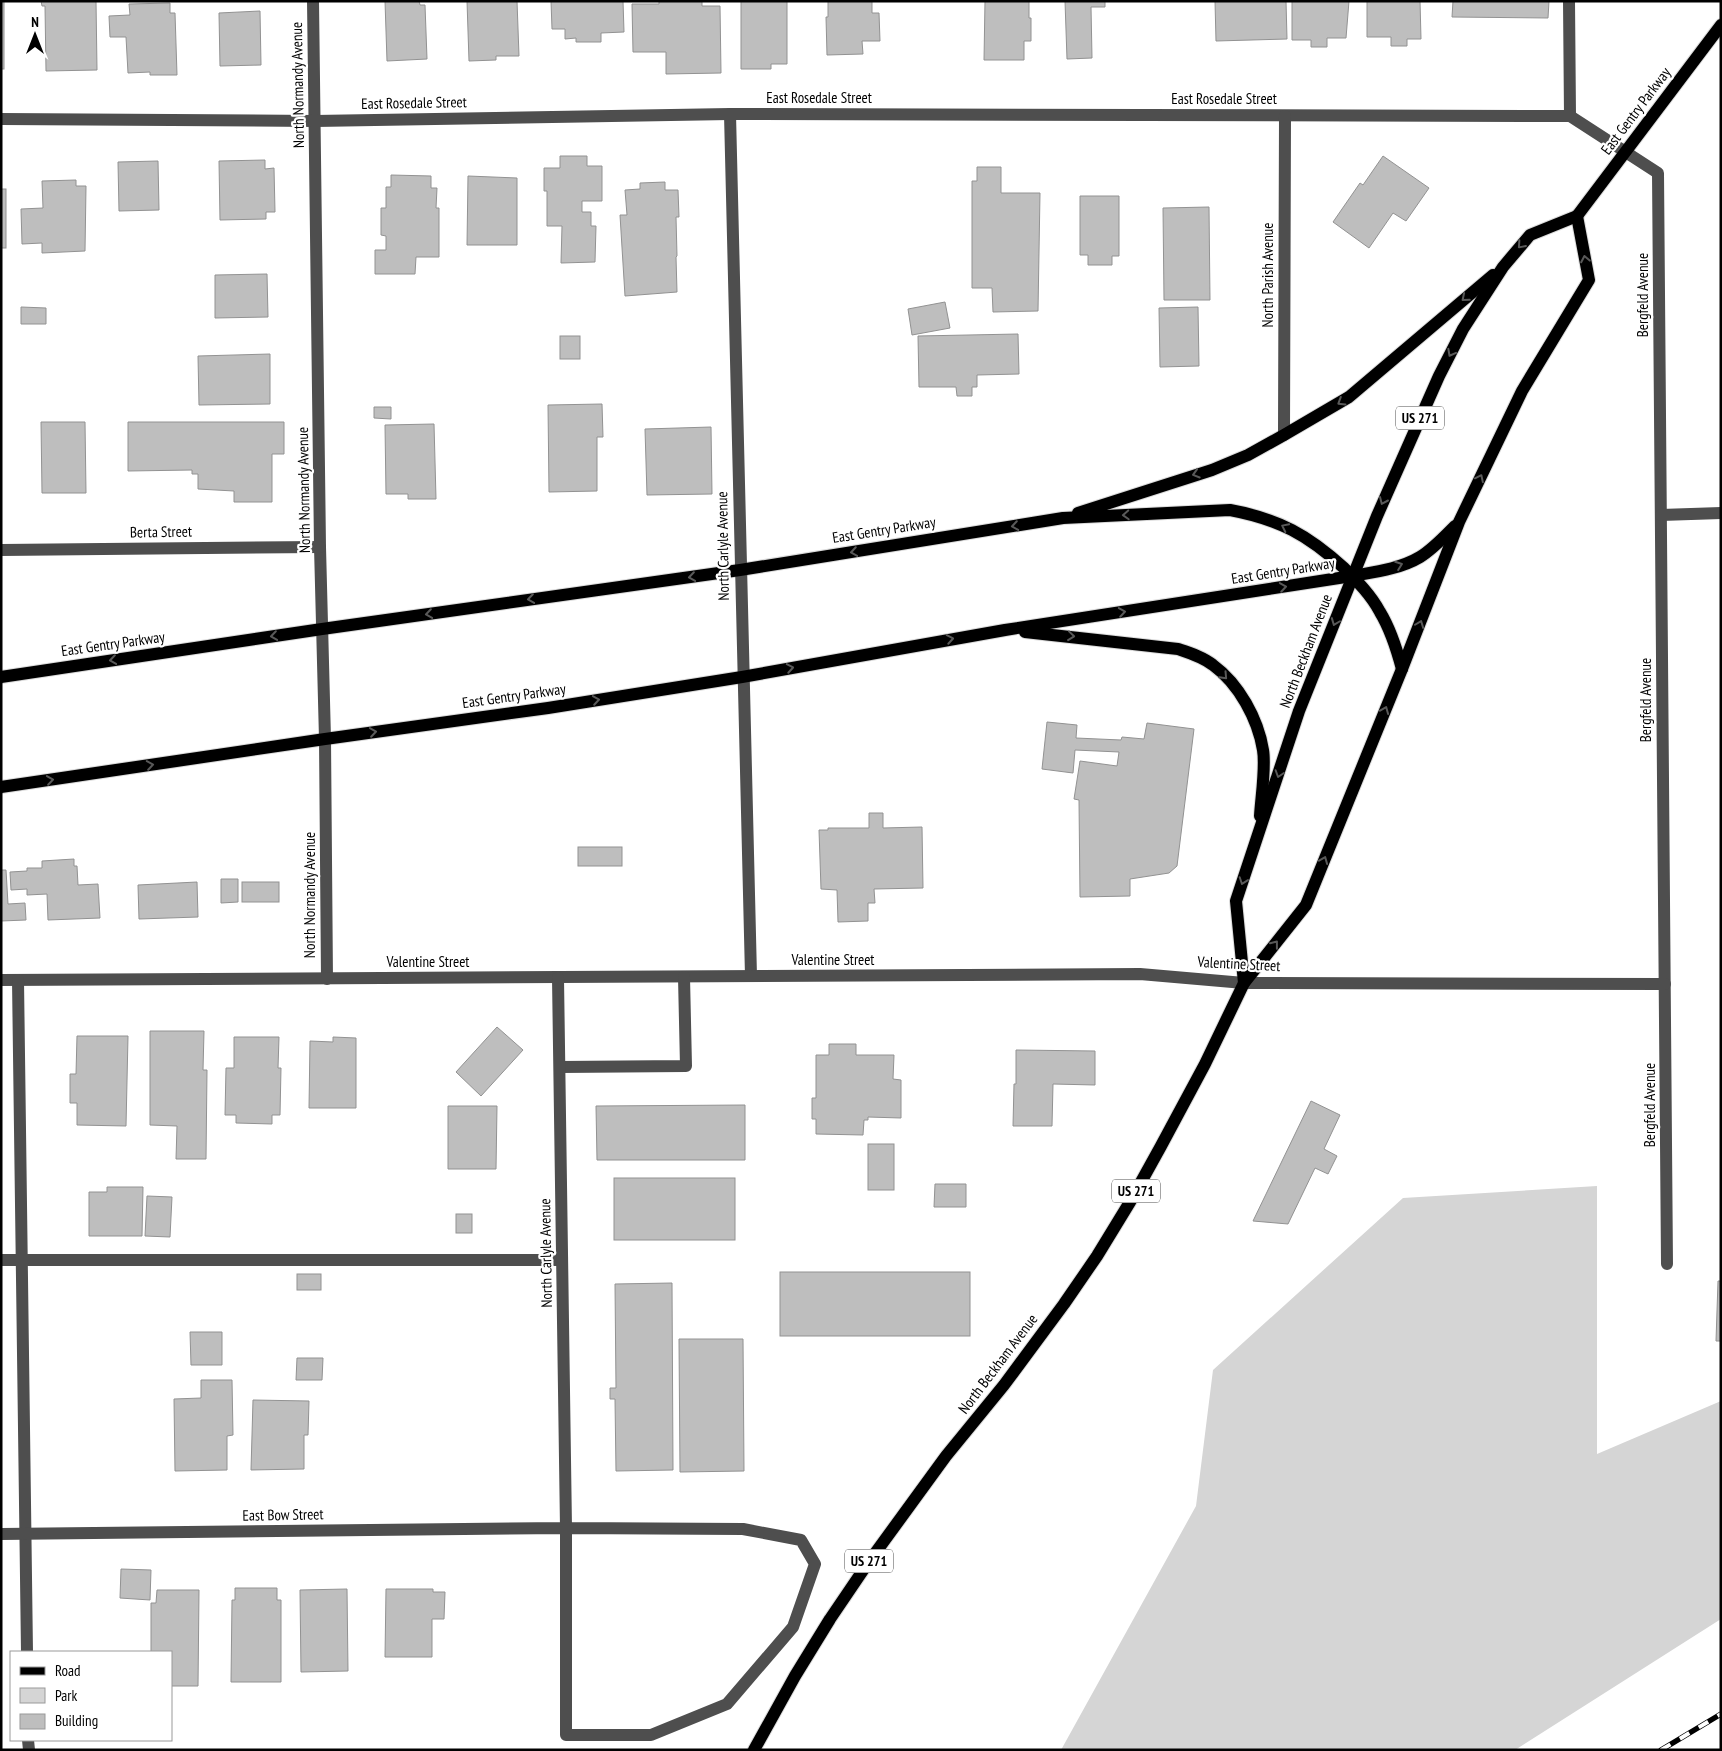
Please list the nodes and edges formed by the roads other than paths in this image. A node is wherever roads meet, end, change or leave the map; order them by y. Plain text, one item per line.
1 (313, 1) edge
2 (1569, 1) edge
3 (1721, 25) edge
4 (730, 114) junction
5 (1285, 116) junction
6 (1570, 116) junction
7 (1, 119) edge
8 (315, 121) junction
9 (1626, 153) junction
10 (1577, 216) junction
11 (1503, 267) junction
12 (1284, 436) junction
13 (1721, 513) edge
14 (1661, 515) junction
15 (1063, 518) junction
16 (1459, 522) junction
17 (320, 547) junction
18 (1, 550) edge
19 (740, 570) junction
20 (1352, 576) junction
21 (322, 629) junction
22 (1005, 630) junction
23 (1402, 669) junction
24 (1, 677) edge
25 (742, 677) junction
26 (325, 739) junction
27 (1, 787) edge
28 (1259, 835) junction
29 (750, 976) junction
30 (684, 977) junction
31 (558, 978) junction
32 (327, 979) junction
33 (1, 980) edge
34 (18, 980) junction
35 (1244, 982) junction
36 (1665, 984) junction
37 (560, 1067) junction
38 (1, 1260) edge
39 (21, 1260) junction
40 (562, 1260) junction
41 (1667, 1264) dead end
42 (566, 1528) junction
43 (1, 1534) edge
44 (25, 1534) junction
45 (27, 1651) edge
46 (754, 1750) edge

1 - 8 street, North Normandy Avenue
2 - 6 street
3 - 9 main road, East Gentry Parkway
4 - 5 street, East Rosedale Street
4 - 8 street, East Rosedale Street
4 - 19 street, North Carlyle Avenue
5 - 6 street, East Rosedale Street
5 - 12 street, North Parish Avenue
6 - 9 street
7 - 8 street, East Rosedale Street
8 - 17 street, North Normandy Avenue
9 - 10 main road, East Gentry Parkway
9 - 14 street, Bergfeld Avenue
10 -> 11 main road, US 271
16 -> 10 main road, US 271
11 -> 12 main road
11 -> 20 main road, North Beckham Avenue / US 271
12 -> 15 main road
13 - 14 street
14 - 36 street, Bergfeld Avenue
15 -> 19 main road, East Gentry Parkway
20 -> 15 main road, East Gentry Parkway
20 -> 16 main road
23 -> 16 main road, North Beckham Avenue / US 271
17 - 18 street, Berta Street
17 - 21 street, North Normandy Avenue
19 -> 21 main road, East Gentry Parkway
19 - 25 street, North Carlyle Avenue
22 -> 20 main road, East Gentry Parkway
20 - 23 main road
20 -> 28 main road, North Beckham Avenue / US 271
21 -> 24 main road, East Gentry Parkway
21 - 26 street, North Normandy Avenue
25 -> 22 main road, East Gentry Parkway
22 -> 28 main road
35 -> 23 main road, North Beckham Avenue / US 271
26 -> 25 main road, East Gentry Parkway
25 - 29 street, North Carlyle Avenue
27 -> 26 main road, East Gentry Parkway
26 - 32 street, North Normandy Avenue
28 -> 35 main road, North Beckham Avenue / US 271
29 - 30 street, Valentine Street
29 - 35 street, Valentine Street
30 - 31 street, Valentine Street
30 - 37 street
31 - 32 street, Valentine Street
31 - 37 street, North Carlyle Avenue
32 - 34 street, Valentine Street
33 - 34 street, Valentine Street
34 - 39 street
35 - 36 street, Valentine Street
35 - 46 main road, North Beckham Avenue / US 271
36 - 41 street, Bergfeld Avenue
37 - 40 street, North Carlyle Avenue
38 - 39 street
39 - 40 street
39 - 44 street
40 - 42 street, North Carlyle Avenue
42 - 42 street, North Carlyle Avenue
42 - 44 street, East Bow Street
43 - 44 street, East Bow Street
44 - 45 street

